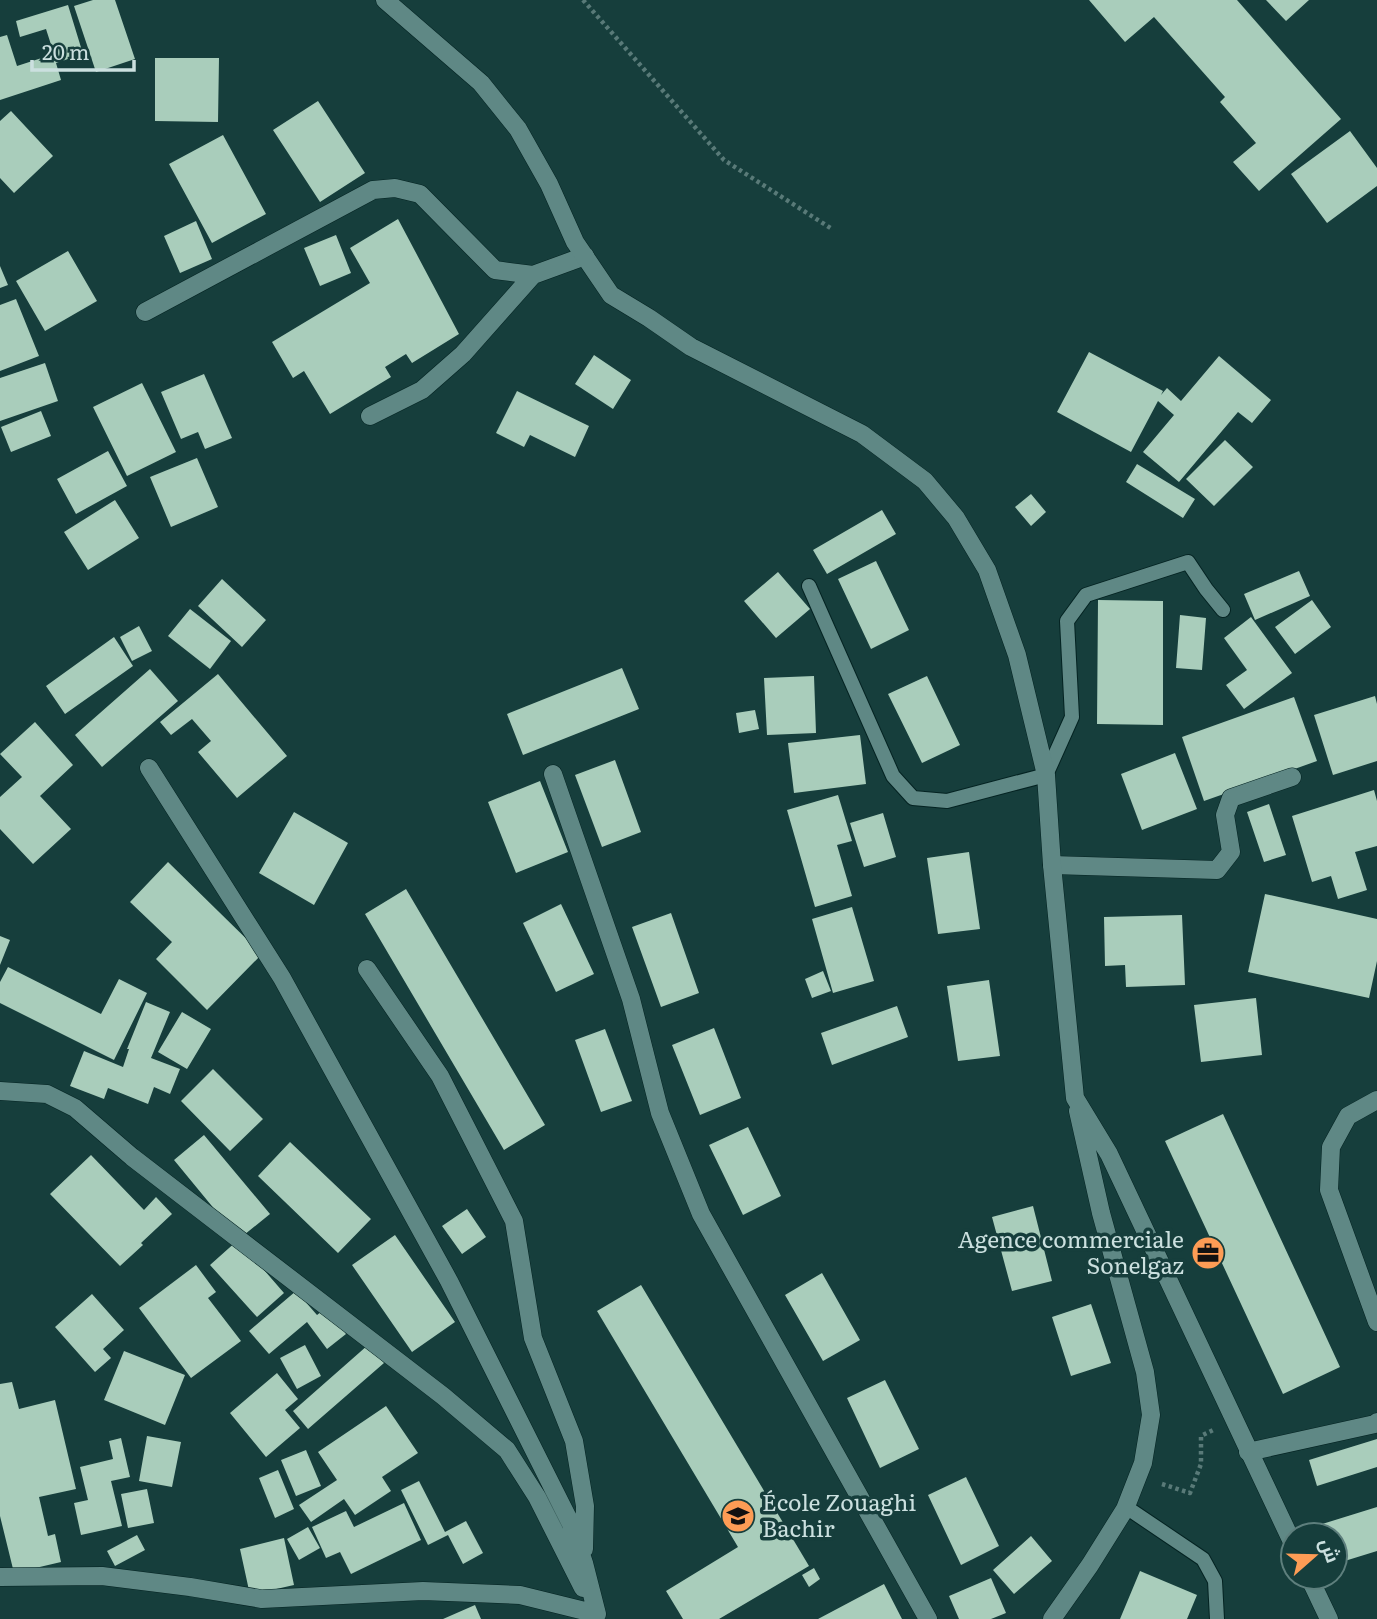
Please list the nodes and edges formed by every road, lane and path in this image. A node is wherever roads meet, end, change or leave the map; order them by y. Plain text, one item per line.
1 (385, 0) edge
2 (583, 0) edge
3 (832, 229) dead end
4 (585, 257) junction
5 (533, 275) junction
6 (145, 312) dead end
7 (370, 416) dead end
8 (809, 586) dead end
9 (1223, 610) dead end
10 (149, 768) dead end
11 (553, 775) dead end
12 (1046, 775) junction
13 (1292, 777) dead end
14 (1052, 865) junction
15 (367, 969) dead end
16 (0, 1091) edge
17 (1075, 1098) junction
18 (1377, 1100) edge
19 (1377, 1322) edge
20 (1377, 1422) edge
21 (1216, 1428) dead end
22 (1248, 1451) junction
23 (1161, 1483) dead end
24 (1126, 1507) junction
25 (1282, 1521) edge
26 (584, 1563) junction
27 (0, 1577) edge
28 (1316, 1591) edge
29 (598, 1617) edge
30 (928, 1619) edge
31 (1052, 1619) edge
32 (1217, 1619) edge
33 (1329, 1619) edge

1 - 4 street
2 - 3 path
4 - 5 street
4 - 12 street
5 - 6 street
5 - 7 street
8 - 12 lane
9 - 12 lane
10 - 26 street
11 - 30 street
12 - 14 street
13 - 14 street
14 - 17 street
15 - 26 street
16 - 29 street
17 - 22 street
17 - 24 street
18 - 19 street
20 - 22 street
21 - 23 path
22 - 25 street
24 - 31 street
24 - 32 lane
26 - 29 street
27 - 29 street
28 - 33 street

